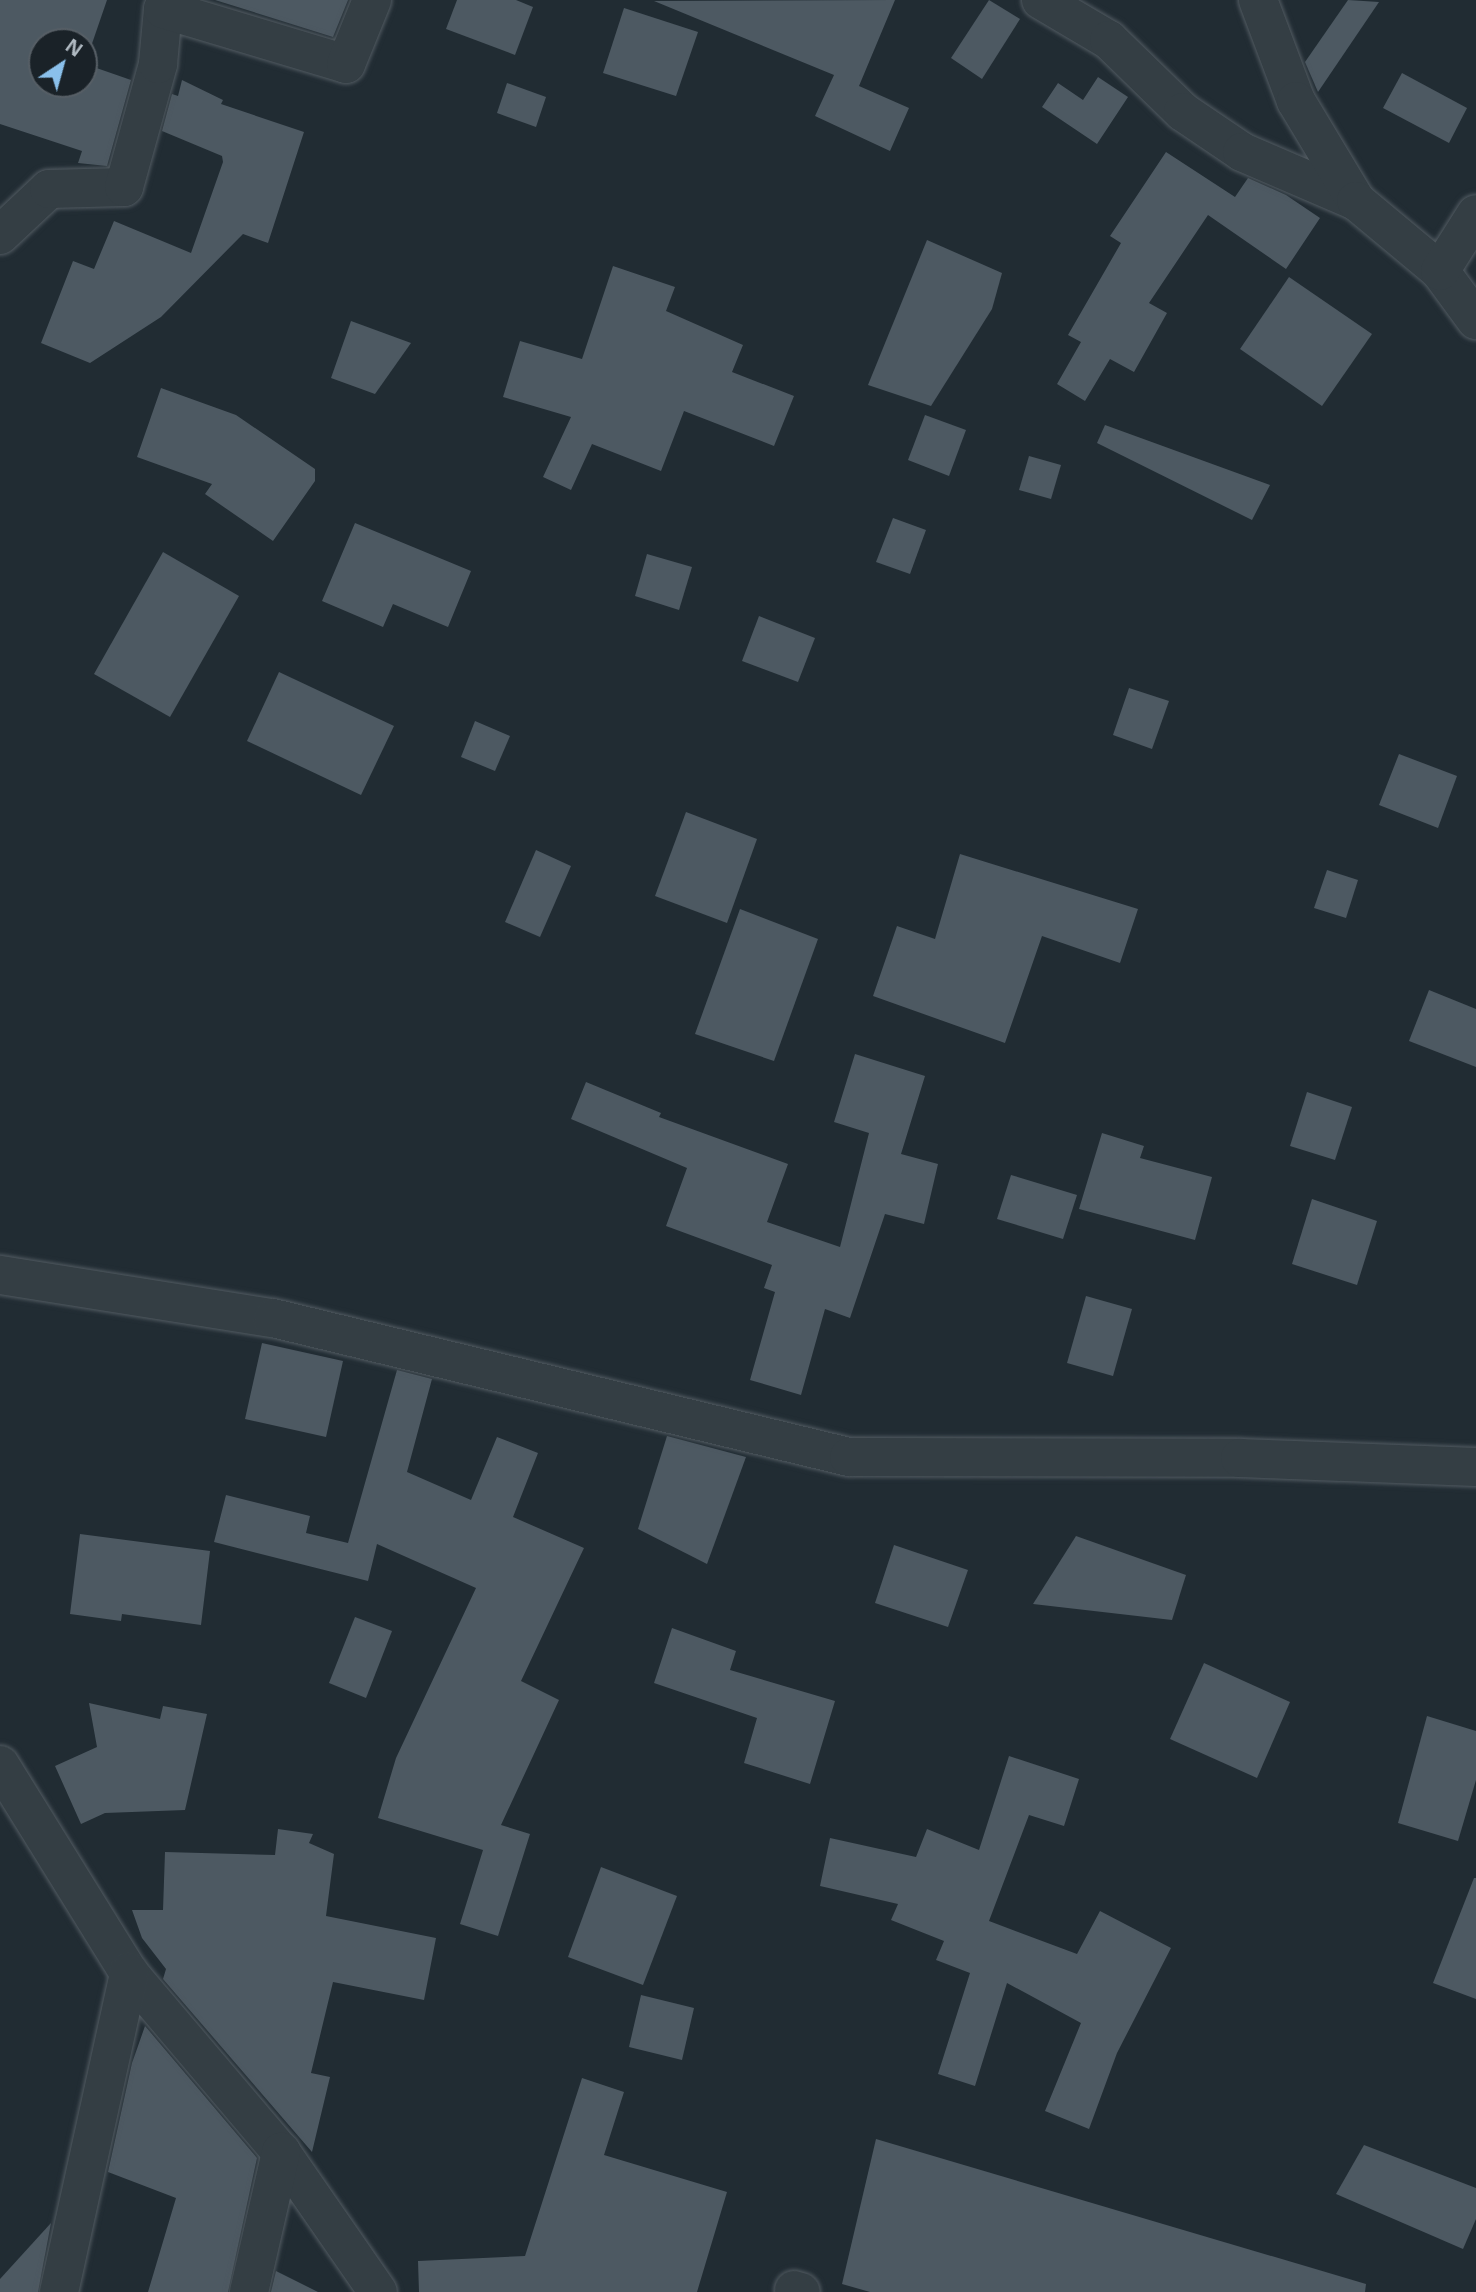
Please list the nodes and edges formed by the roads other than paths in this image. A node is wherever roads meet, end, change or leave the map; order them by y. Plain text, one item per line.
1 (372, 0) edge
2 (1041, 0) edge
3 (1258, 0) edge
4 (1356, 201) junction
5 (1476, 214) edge
6 (0, 235) edge
7 (1440, 271) junction
8 (1476, 320) edge
9 (0, 1275) edge
10 (1476, 1467) edge
11 (0, 1765) edge
12 (129, 1973) junction
13 (281, 2152) junction
14 (59, 2292) edge
15 (249, 2292) edge
16 (378, 2292) edge

1 - 6 street
2 - 4 street
3 - 4 street
4 - 7 street
5 - 7 street
7 - 8 street
9 - 10 street
11 - 12 street
12 - 13 street
12 - 14 street
13 - 15 street
13 - 16 street

